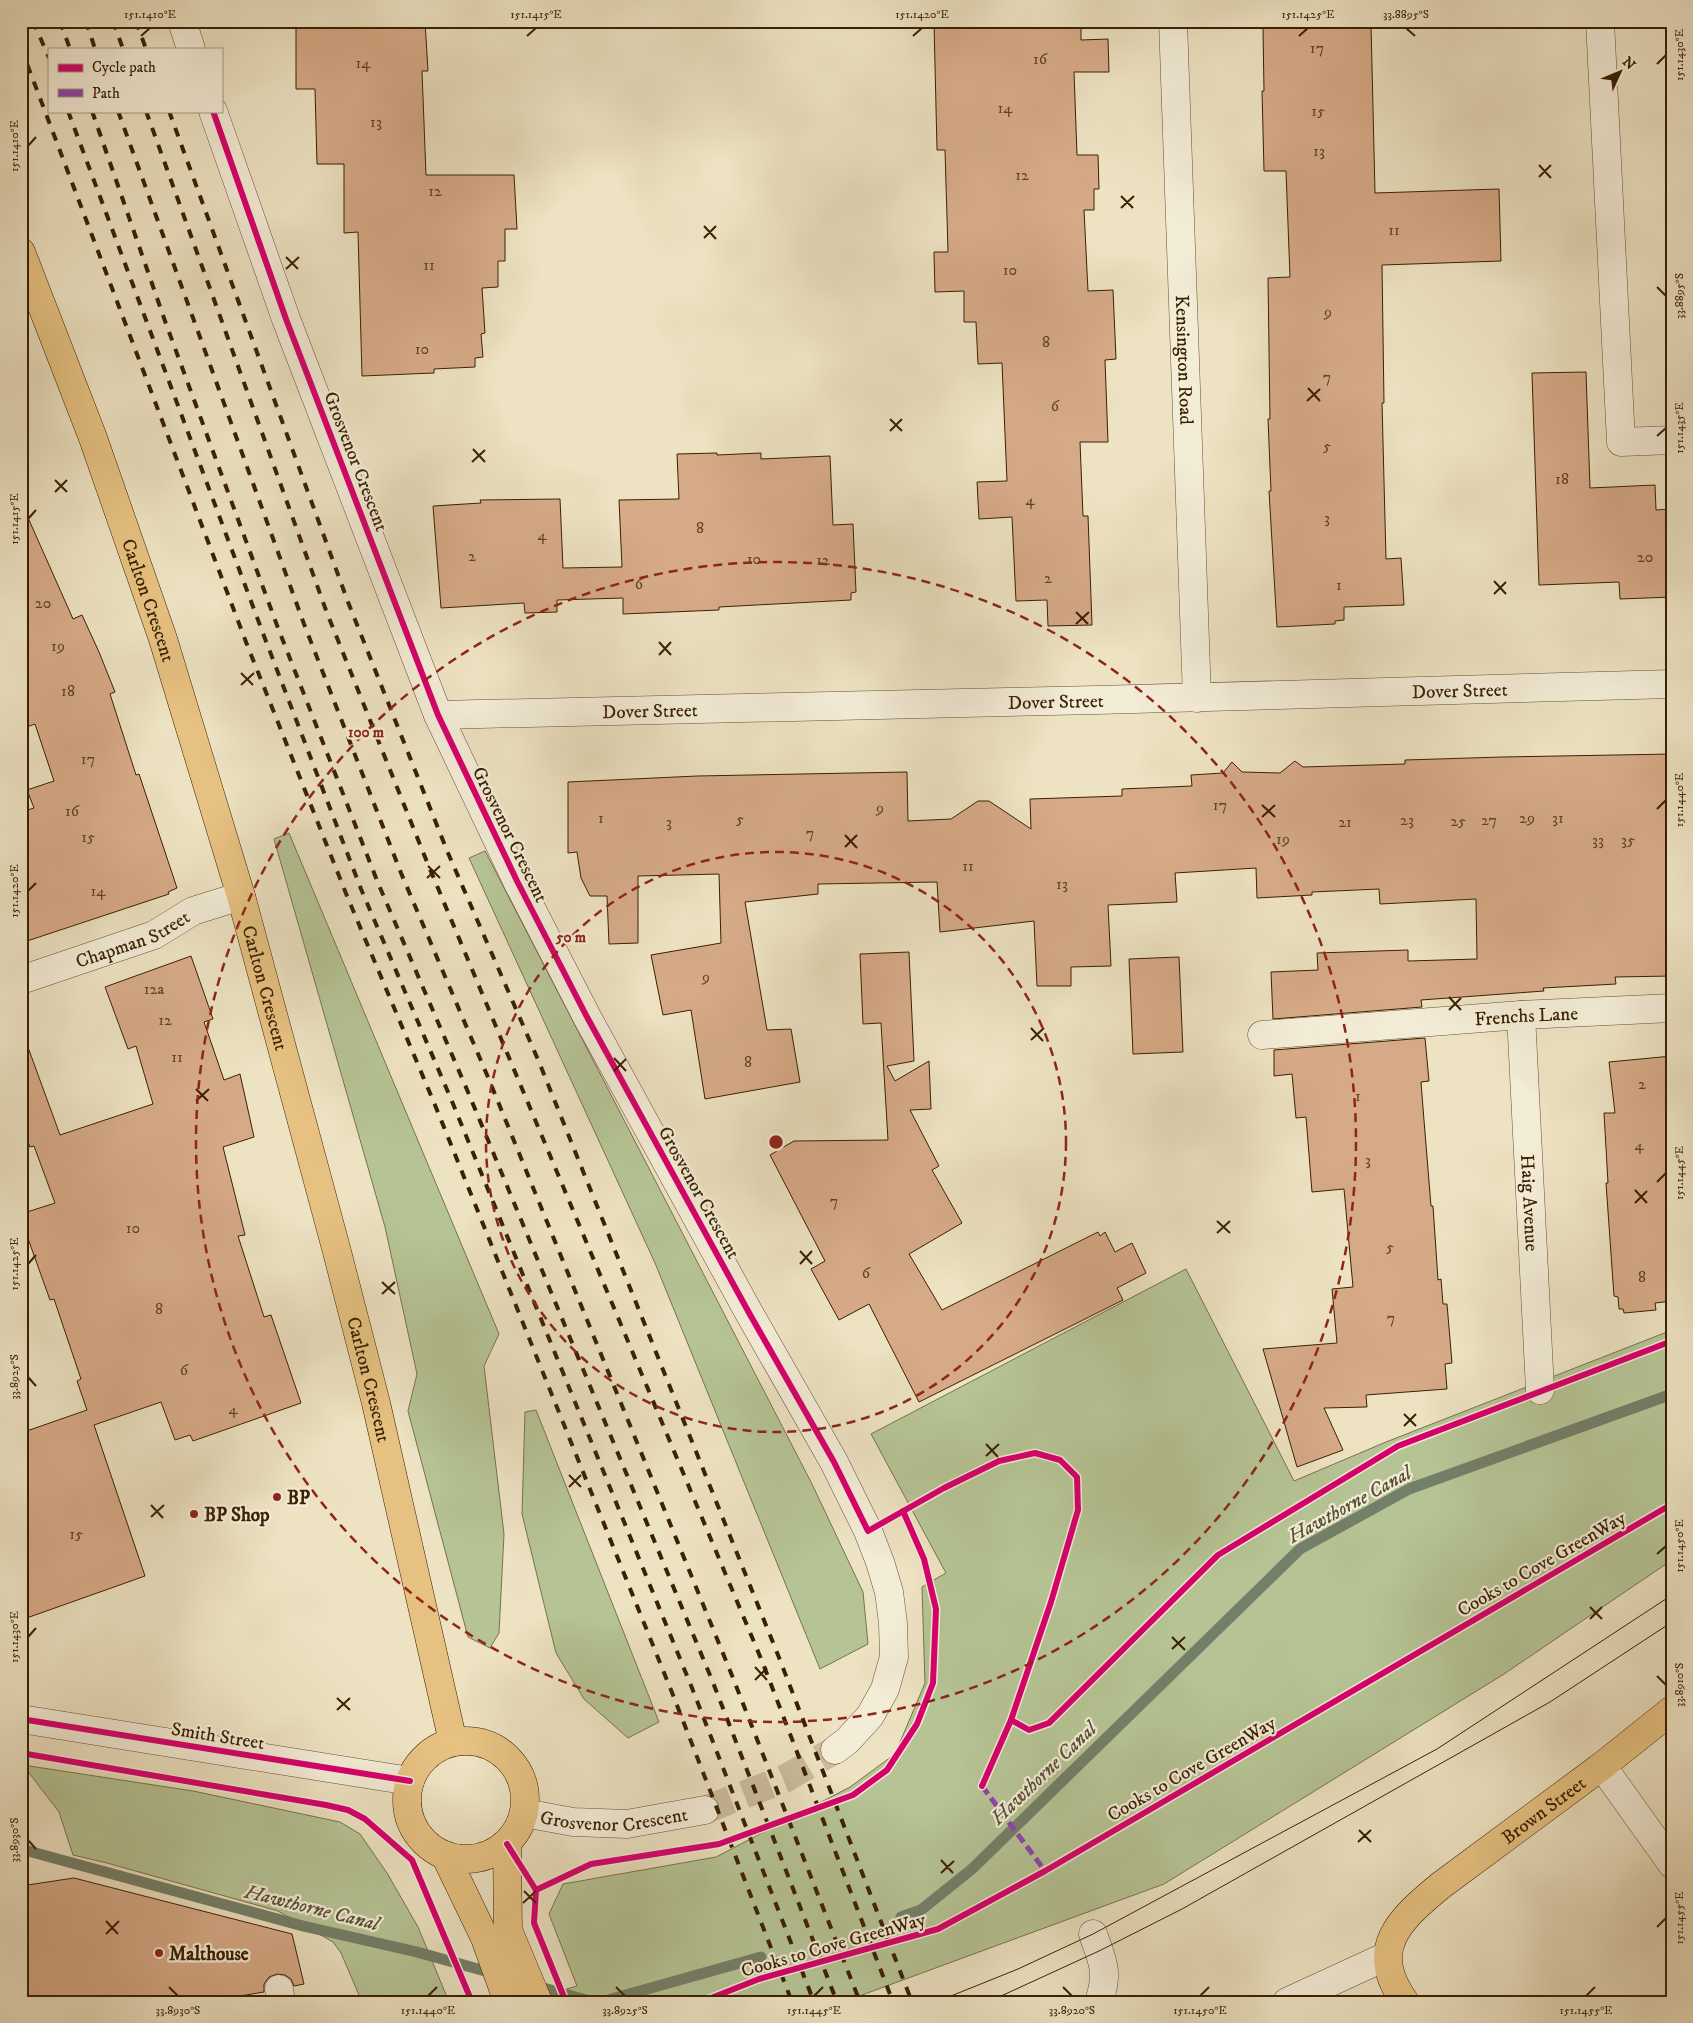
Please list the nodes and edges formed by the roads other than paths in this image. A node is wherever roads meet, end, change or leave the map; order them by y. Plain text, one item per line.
1 (182, 21) edge
2 (1173, 21) edge
3 (1600, 21) edge
4 (191, 48) edge
5 (213, 112) edge
6 (21, 252) edge
7 (1672, 440) edge
8 (1672, 684) edge
9 (1197, 698) junction
10 (438, 716) junction
11 (241, 896) junction
12 (21, 980) edge
13 (1672, 1008) edge
14 (1522, 1015) junction
15 (1262, 1035) dead end
16 (1540, 1390) dead end
17 (1672, 1710) edge
18 (21, 1719) edge
19 (453, 1742) junction
20 (835, 1750) tunnel mouth
21 (1602, 1766) junction
22 (410, 1781) junction
23 (705, 1810) tunnel mouth
24 (524, 1813) junction
25 (507, 1844) junction
26 (445, 1855) junction
27 (1672, 1864) edge
28 (497, 1934) junction
29 (1093, 1934) dead end
30 (1387, 1956) junction
31 (508, 2002) edge
32 (538, 2002) edge
33 (1099, 2002) edge
34 (1287, 2002) edge
35 (1404, 2002) edge

1 - 4 street
2 - 9 street, Kensington Road
3 - 7 street
5 - 10 street, Grosvenor Crescent
6 - 11 main road, Carlton Crescent
8 - 9 street, Dover Street
9 - 10 street, Dover Street
10 - 20 street, Grosvenor Crescent
11 - 12 street, Chapman Street
11 - 19 main road, Carlton Crescent
13 - 14 street, Frenchs Lane
14 - 15 street, Frenchs Lane
14 - 16 street, Haig Avenue
17 - 21 main road, Brown Street
18 - 22 street, Smith Street
19 - 22 main road
19 - 24 main road
21 - 27 street
21 - 30 main road, Brown Street
22 - 26 main road
23 - 24 street, Grosvenor Crescent
24 - 25 main road
25 - 26 main road
25 - 28 main road
26 - 28 main road
28 - 31 main road
28 - 32 main road
29 - 33 street
30 - 34 street
30 - 35 main road

